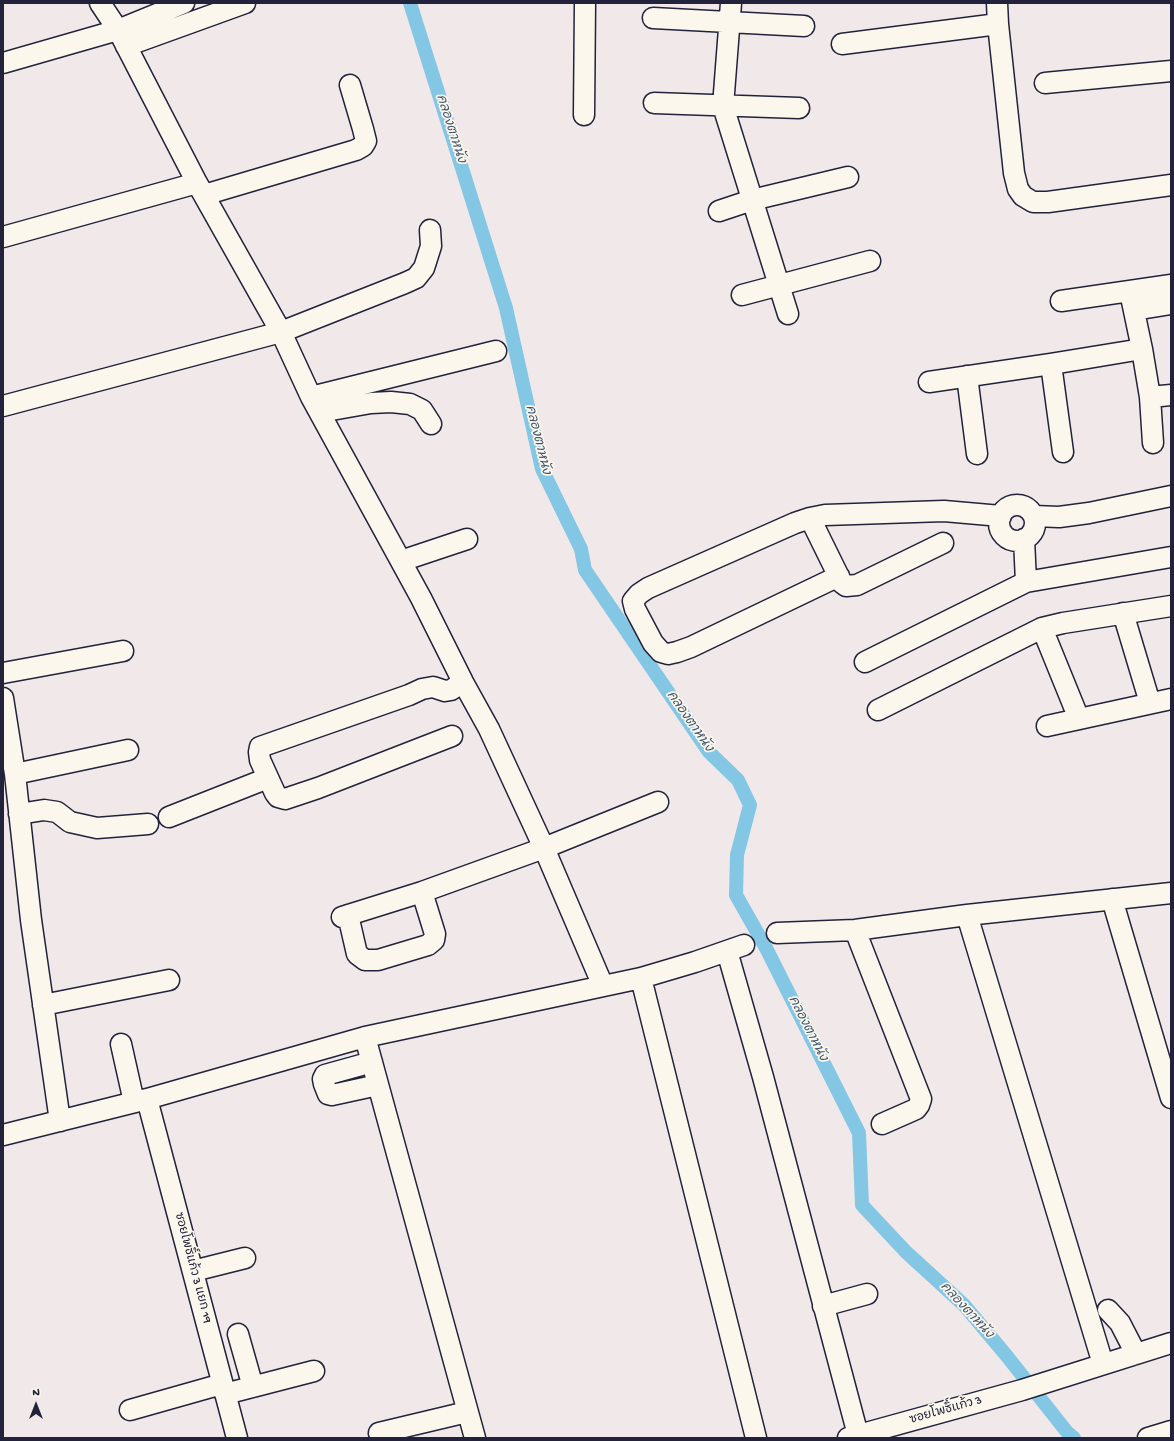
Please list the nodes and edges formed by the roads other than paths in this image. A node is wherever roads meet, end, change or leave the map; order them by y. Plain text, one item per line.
1 (100, 3) edge
2 (184, 3) edge
3 (244, 3) edge
4 (585, 3) edge
5 (997, 3) edge
6 (730, 12) edge
7 (653, 18) dead end
8 (998, 24) junction
9 (804, 26) dead end
10 (122, 38) junction
11 (842, 44) dead end
12 (3, 63) edge
13 (1171, 71) edge
14 (1045, 83) dead end
15 (350, 85) dead end
16 (654, 104) dead end
17 (723, 106) junction
18 (799, 108) dead end
19 (584, 115) dead end
20 (848, 177) dead end
21 (1171, 185) edge
22 (201, 189) junction
23 (752, 200) junction
24 (718, 211) dead end
25 (430, 230) dead end
26 (3, 237) edge
27 (870, 261) dead end
28 (778, 285) junction
29 (1171, 285) edge
30 (742, 295) dead end
31 (1061, 301) dead end
32 (1132, 301) junction
33 (1171, 304) edge
34 (788, 314) dead end
35 (281, 332) junction
36 (1142, 349) junction
37 (496, 351) dead end
38 (1051, 364) junction
39 (967, 376) junction
40 (929, 382) dead end
41 (1171, 395) edge
42 (1150, 397) junction
43 (316, 404) junction
44 (3, 406) edge
45 (431, 424) dead end
46 (1153, 443) dead end
47 (1064, 452) dead end
48 (977, 454) dead end
49 (1171, 496) edge
50 (1001, 516) junction
51 (1034, 516) junction
52 (810, 518) junction
53 (467, 539) dead end
54 (1024, 540) junction
55 (943, 543) dead end
56 (1171, 558) edge
57 (401, 561) junction
58 (839, 576) junction
59 (1026, 582) junction
60 (1171, 606) edge
61 (1123, 614) junction
62 (1042, 628) junction
63 (123, 651) dead end
64 (865, 662) dead end
65 (3, 674) edge
66 (463, 682) junction
67 (3, 698) edge
68 (1171, 698) edge
69 (1150, 703) junction
70 (878, 710) dead end
71 (1079, 719) junction
72 (1047, 726) dead end
73 (452, 736) dead end
74 (128, 750) dead end
75 (15, 774) junction
76 (268, 778) junction
77 (658, 802) dead end
78 (19, 814) junction
79 (169, 817) dead end
80 (148, 824) dead end
81 (544, 848) junction
82 (422, 892) junction
83 (1171, 893) edge
84 (1112, 899) junction
85 (967, 915) junction
86 (855, 930) junction
87 (777, 933) dead end
88 (641, 978) junction
89 (169, 980) dead end
90 (604, 986) junction
91 (43, 1005) junction
92 (365, 1037) junction
93 (121, 1044) dead end
94 (372, 1062) junction
95 (378, 1085) junction
96 (1171, 1098) edge
97 (141, 1101) junction
98 (60, 1121) junction
99 (882, 1124) dead end
100 (3, 1135) edge
101 (245, 1258) dead end
102 (193, 1271) junction
103 (867, 1294) dead end
104 (823, 1306) junction
105 (1108, 1310) dead end
106 (238, 1334) dead end
107 (1171, 1343) edge
108 (1136, 1354) junction
109 (1103, 1364) junction
110 (314, 1371) dead end
111 (253, 1387) junction
112 (224, 1389) junction
113 (130, 1410) dead end
114 (468, 1412) junction
115 (1171, 1431) edge
116 (379, 1433) dead end
117 (853, 1437) edge
118 (237, 1438) edge
119 (475, 1438) edge
120 (756, 1438) edge
121 (1148, 1438) edge

1 - 10 street
2 - 10 street
3 - 10 street
4 - 19 street
5 - 8 street
6 - 7 street
6 - 9 street
6 - 17 street
8 - 11 street
8 - 21 street
10 - 12 street
10 - 22 street
13 - 14 street
15 - 22 street
16 - 17 street
17 - 18 street
17 - 23 street
20 - 23 street
22 - 26 street
22 - 35 street
23 - 24 street
23 - 28 street
25 - 35 street
27 - 28 street
28 - 30 street
28 - 34 street
29 - 32 street
31 - 32 street
32 - 33 street
32 - 36 street
35 - 43 street
35 - 44 street
36 - 38 street
36 - 42 street
37 - 43 street
38 - 39 street
38 - 47 street
39 - 40 street
39 - 48 street
41 - 42 street
42 - 46 street
43 - 45 street
43 - 57 street
49 - 51 street
50 - 51 street
50 - 52 street
50 - 54 street
51 - 54 street
52 - 58 street
52 - 58 street
53 - 57 street
54 - 59 street
55 - 58 street
56 - 59 street
57 - 66 street
59 - 64 street
60 - 61 street
61 - 62 street
61 - 69 street
62 - 70 street
62 - 71 street
63 - 65 street
66 - 76 street
66 - 81 street
67 - 75 street
68 - 69 street
69 - 71 street
71 - 72 street
73 - 76 street
74 - 75 street
75 - 78 street
76 - 79 street
77 - 81 street
78 - 80 street
78 - 91 street
81 - 82 street
81 - 90 street
82 - 82 street
83 - 84 street
84 - 85 street
84 - 96 street
85 - 86 street
85 - 109 street
86 - 87 street
86 - 99 street
88 - 90 street
88 - 104 street
88 - 120 street
89 - 91 street
90 - 92 street
91 - 98 street
92 - 94 street
92 - 97 street
93 - 97 street, ซอยโพธิ์แก้ว 3 แยก 19
94 - 95 street
94 - 95 street
95 - 114 street
97 - 98 street
97 - 102 street, ซอยโพธิ์แก้ว 3 แยก 19
98 - 100 street
101 - 102 street
102 - 112 street, ซอยโพธิ์แก้ว 3 แยก 19
103 - 104 street
104 - 117 street
105 - 108 street
106 - 111 street
107 - 108 street, ซอยโพธิ์แก้ว 3
108 - 109 street, ซอยโพธิ์แก้ว 3
109 - 117 street, ซอยโพธิ์แก้ว 3
110 - 111 street
111 - 112 street
112 - 113 street
112 - 118 street, ซอยโพธิ์แก้ว 3 แยก 19
114 - 116 street
114 - 119 street
115 - 121 street

